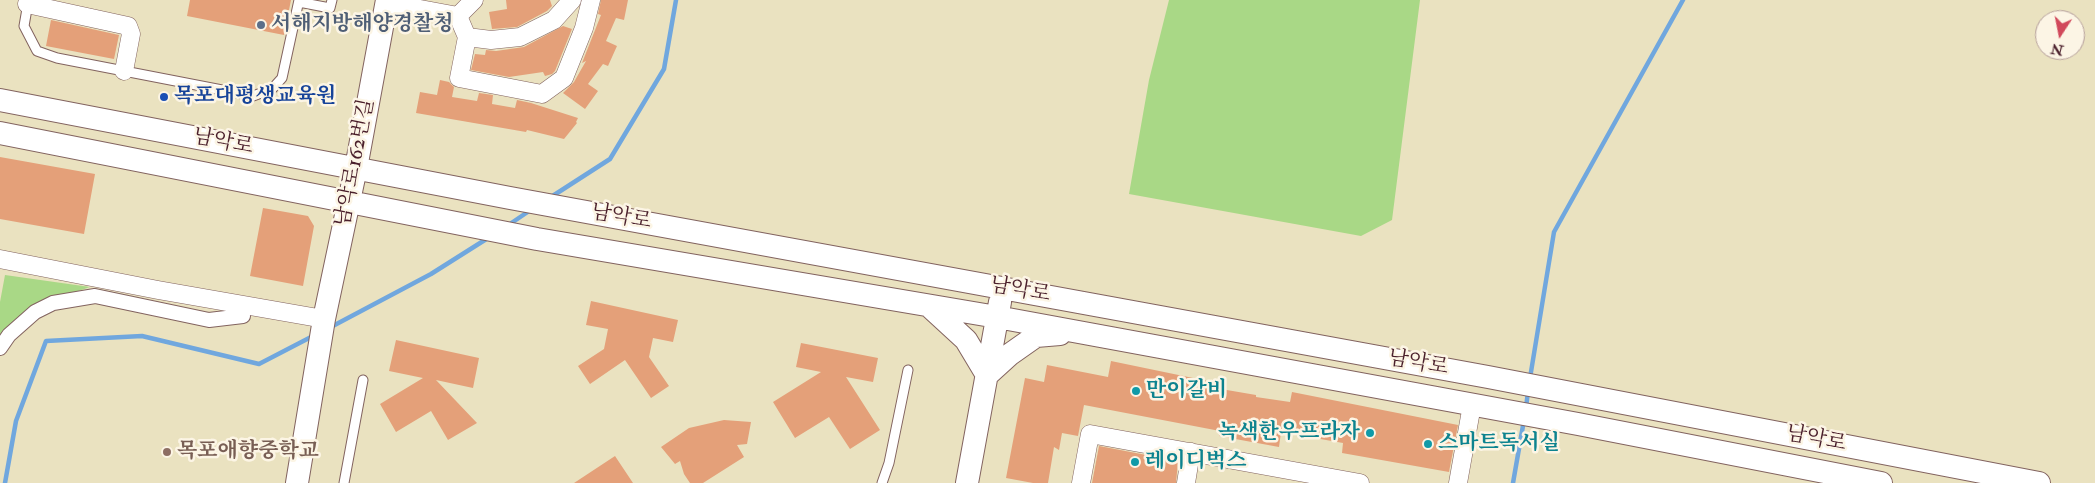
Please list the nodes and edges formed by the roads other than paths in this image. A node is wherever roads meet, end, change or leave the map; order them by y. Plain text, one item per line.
1 (332, 0) edge
2 (474, 0) edge
3 (572, 0) edge
4 (591, 0) edge
5 (299, 1) edge
6 (28, 2) edge
7 (387, 2) edge
8 (458, 16) junction
9 (467, 37) junction
10 (124, 70) junction
11 (0, 100) edge
12 (0, 133) edge
13 (356, 168) junction
14 (349, 201) junction
15 (0, 259) edge
16 (1002, 287) junction
17 (929, 306) junction
18 (243, 316) dead end
19 (997, 317) junction
20 (323, 322) junction
21 (1078, 332) junction
22 (0, 348) edge
23 (908, 370) dead end
24 (987, 375) junction
25 (363, 380) dead end
26 (1479, 406) junction
27 (1191, 452) junction
28 (297, 483) edge
29 (344, 483) edge
30 (882, 483) edge
31 (967, 483) edge
32 (1082, 483) edge
33 (1186, 483) edge
34 (1360, 483) edge
35 (1458, 483) edge
36 (1881, 483) edge
37 (2039, 483) edge

1 - 5 lane
2 - 8 street
3 - 9 street
4 - 9 street
5 - 10 lane
6 - 10 lane
6 - 10 street
7 - 8 street
7 - 13 street, 남악로162번길
8 - 9 street
11 - 13 street, 남악로
12 - 14 street, 남악로
13 - 14 street, 남악로162번길
13 - 16 street, 남악로
14 - 17 street, 남악로
14 - 20 street, 남악로162번길
15 - 20 street
16 - 19 street
16 - 37 street, 남악로
17 - 19 street, 남악로
17 - 24 street
18 - 22 street
19 - 21 street, 남악로
19 - 24 street
20 - 28 street, 남악로162번길
21 - 24 street
21 - 26 street, 남악로
23 - 30 lane
24 - 31 street
25 - 29 lane
26 - 35 street
26 - 36 street, 남악로
27 - 32 street
27 - 33 street
27 - 34 street

